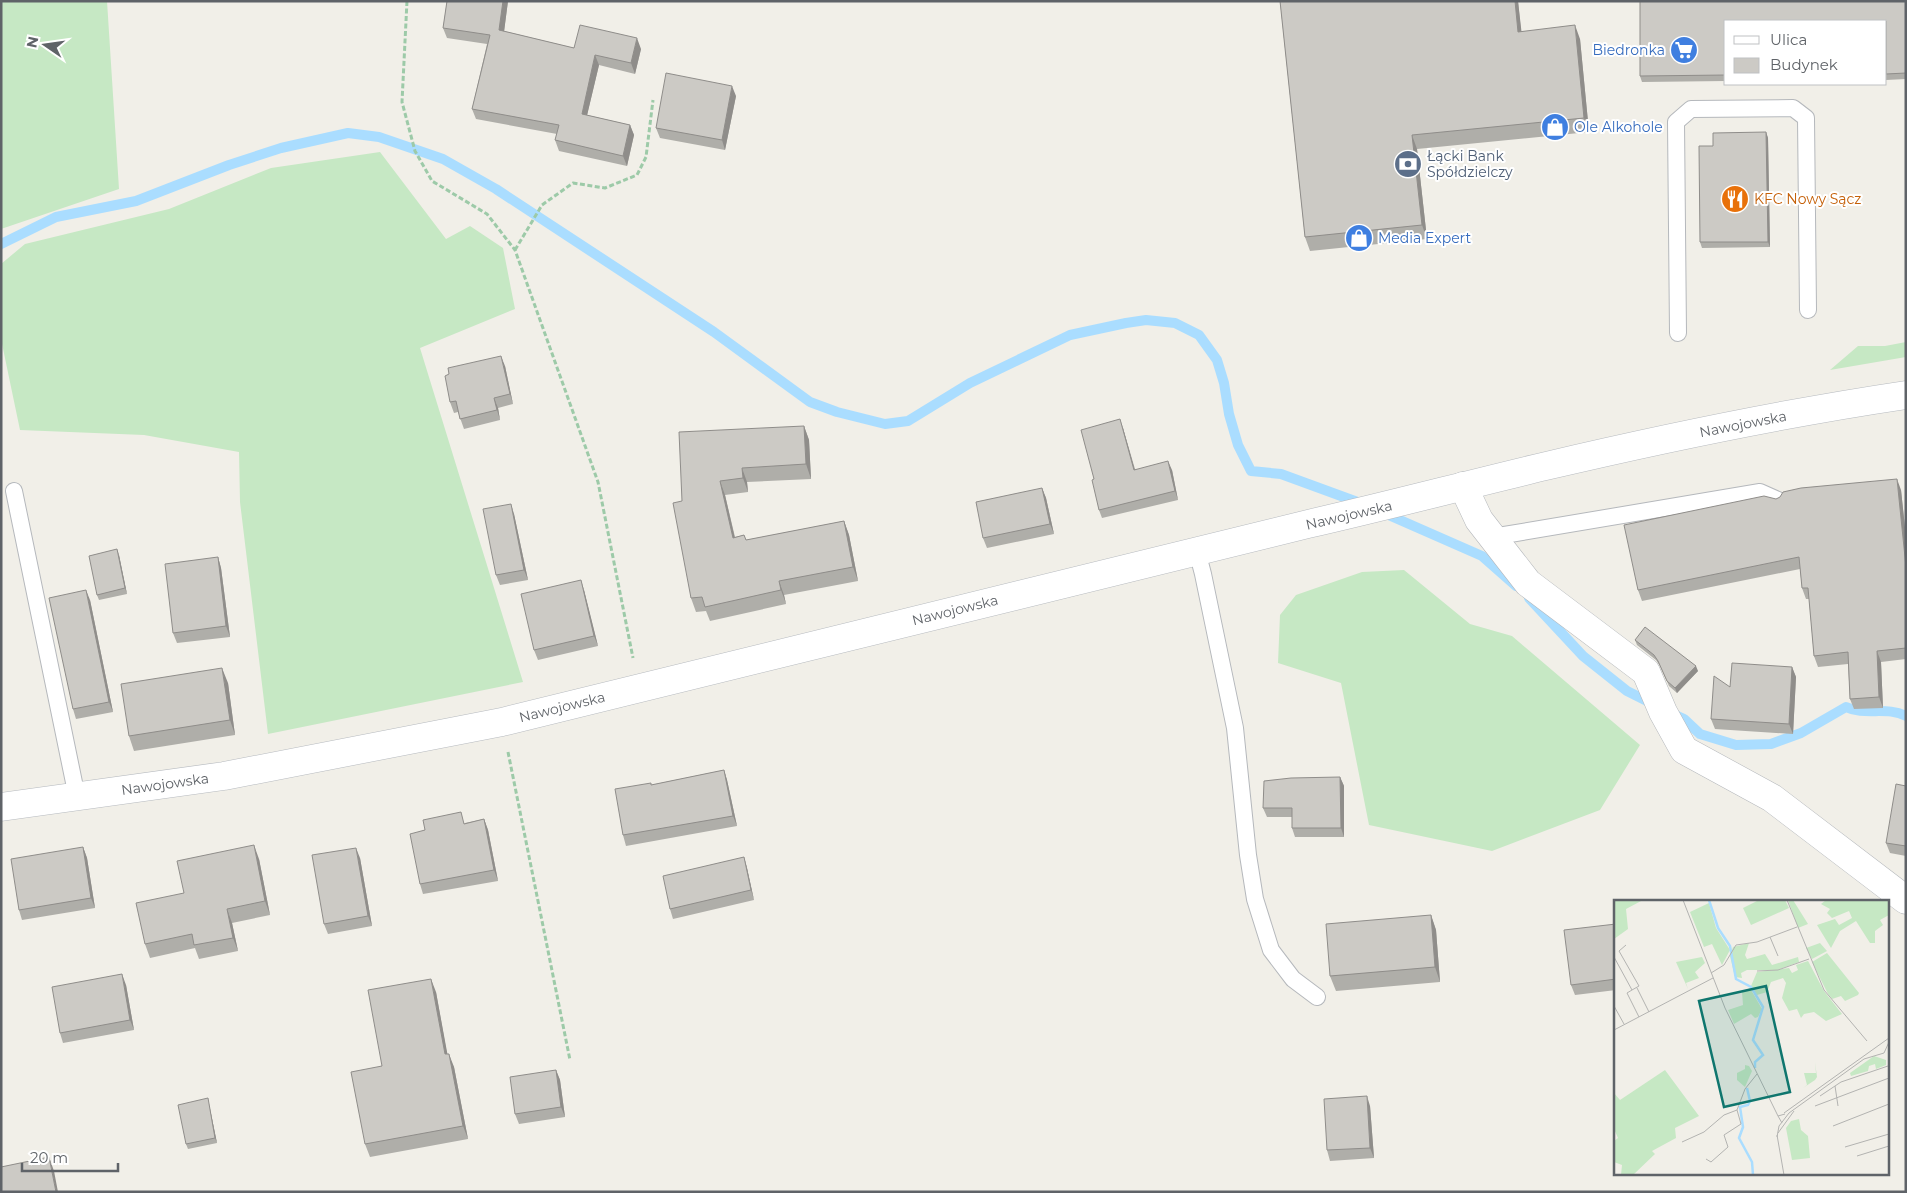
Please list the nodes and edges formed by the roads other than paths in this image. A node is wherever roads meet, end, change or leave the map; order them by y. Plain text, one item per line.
1 (1808, 310) dead end
2 (1678, 333) dead end
3 (1906, 395) edge
4 (1463, 486) junction
5 (14, 491) dead end
6 (1778, 500) edge
7 (1492, 537) junction
8 (1197, 551) junction
9 (76, 797) junction
10 (1, 807) edge
11 (1906, 900) edge
12 (1317, 997) dead end

1 - 2 lane
3 - 4 street, Nawojowska
4 - 7 street
4 - 8 street, Nawojowska
5 - 9 lane
6 - 7 lane
7 - 11 street
8 - 9 street, Nawojowska
8 - 12 lane
9 - 10 street, Nawojowska

